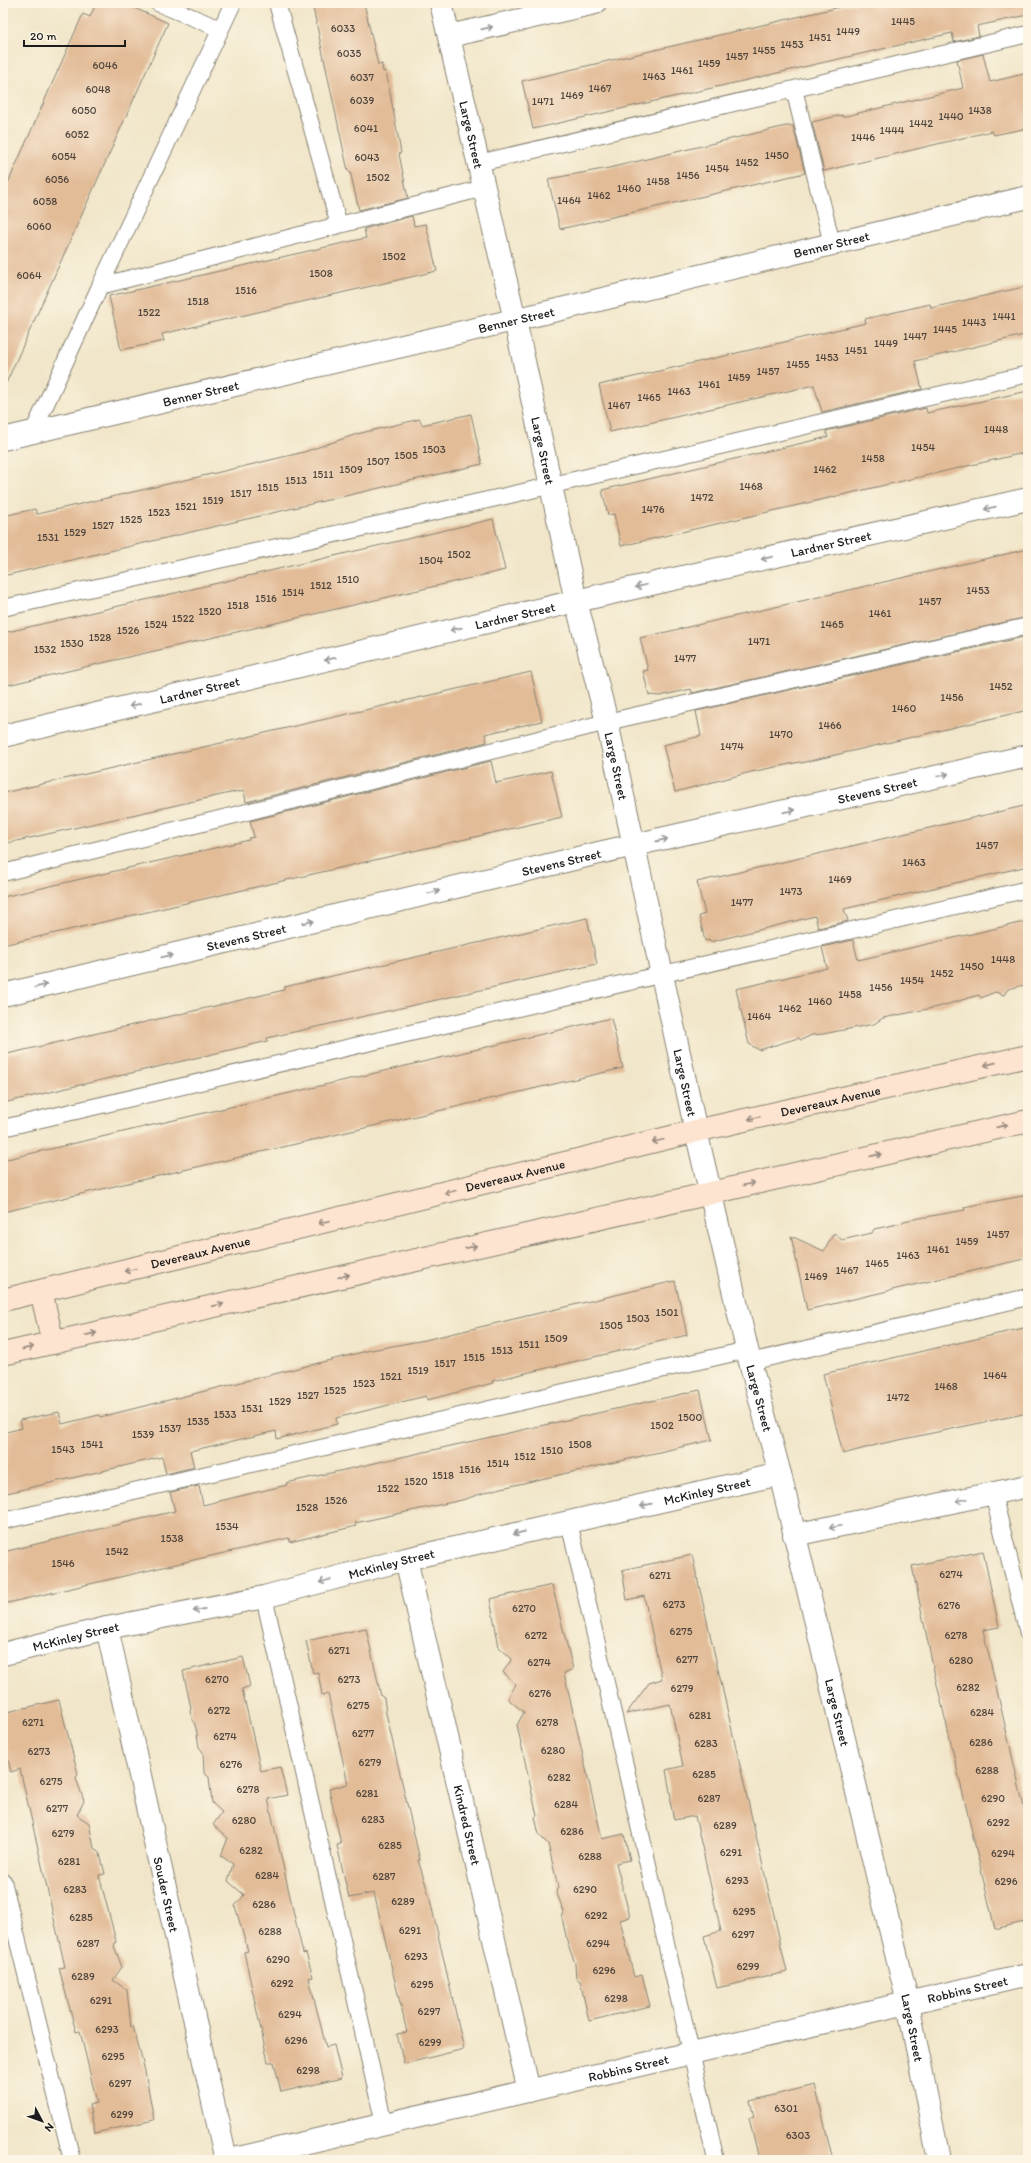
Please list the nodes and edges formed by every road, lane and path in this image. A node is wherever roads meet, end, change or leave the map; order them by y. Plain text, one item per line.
1 (158, 3) edge
2 (233, 3) edge
3 (277, 3) edge
4 (441, 3) edge
5 (595, 3) edge
6 (220, 29) junction
7 (1028, 34) edge
8 (449, 36) junction
9 (794, 89) junction
10 (479, 163) junction
11 (484, 188) junction
12 (1028, 197) edge
13 (339, 225) junction
14 (832, 244) junction
15 (100, 286) junction
16 (515, 320) junction
17 (1028, 374) edge
18 (33, 432) junction
19 (3, 439) edge
20 (550, 486) junction
21 (1028, 499) edge
22 (576, 601) junction
23 (3, 608) edge
24 (1028, 626) edge
25 (607, 722) junction
26 (3, 736) edge
27 (1028, 756) edge
28 (634, 846) junction
29 (3, 873) edge
30 (1028, 889) edge
31 (662, 973) junction
32 (3, 995) edge
33 (1028, 1056) edge
34 (1028, 1120) edge
35 (3, 1128) edge
36 (696, 1131) junction
37 (711, 1193) junction
38 (41, 1292) junction
39 (1028, 1297) edge
40 (3, 1300) edge
41 (53, 1342) junction
42 (3, 1354) edge
43 (749, 1356) junction
44 (780, 1474) junction
45 (1028, 1486) edge
46 (993, 1494) junction
47 (3, 1521) edge
48 (569, 1522) junction
49 (794, 1535) junction
50 (406, 1559) junction
51 (264, 1598) junction
52 (107, 1628) junction
53 (1028, 1633) edge
54 (3, 1654) edge
55 (3, 1880) edge
56 (1028, 1976) edge
57 (908, 2003) junction
58 (691, 2053) junction
59 (530, 2091) junction
60 (384, 2124) junction
61 (72, 2160) edge
62 (226, 2160) edge
63 (230, 2160) edge
64 (716, 2160) edge
65 (939, 2160) edge

1 - 6 lane
2 - 6 lane
3 - 13 lane
4 - 8 street, Large Street
8 -> 5 street
6 - 15 lane
7 - 9 lane
8 - 10 street, Large Street
9 - 10 lane
9 - 14 lane
10 - 11 street, Large Street
11 - 13 lane
11 - 16 street, Large Street
12 - 14 street, Benner Street
13 - 15 lane
14 - 16 street, Benner Street
15 - 18 lane
16 - 18 street, Benner Street
16 - 20 street, Large Street
17 - 20 lane
18 - 19 street, Benner Street
20 - 22 street, Large Street
20 - 23 lane
21 -> 22 street, Lardner Street
22 - 25 street, Large Street
22 -> 26 street, Lardner Street
24 - 25 lane
25 - 28 street, Large Street
25 - 29 lane
28 -> 27 street, Stevens Street
28 - 31 street, Large Street
32 -> 28 street, Stevens Street
30 - 31 lane
31 - 35 lane
31 - 36 street, Large Street
33 -> 36 main road, Devereaux Avenue
37 -> 34 main road
36 - 37 street, Large Street
36 -> 38 main road, Devereaux Avenue
41 -> 37 main road
37 - 43 street, Large Street
38 - 40 main road, Devereaux Avenue
38 - 41 main road
39 - 43 lane
42 -> 41 main road
43 - 44 street, Large Street
43 - 47 lane
44 -> 48 street, McKinley Street
44 - 49 street, Large Street
45 - 46 street
46 -> 49 street
46 - 53 lane
48 -> 50 street, McKinley Street
48 - 58 lane
49 - 57 street, Large Street
50 -> 51 street, McKinley Street
50 - 59 street, Kindred Street
51 -> 52 street, McKinley Street
51 - 60 lane
52 - 54 street, McKinley Street
52 - 62 street, Souder Street
55 - 61 lane
56 - 57 street, Robbins Street
57 - 58 street, Robbins Street
57 - 65 street, Large Street
58 - 59 street, Robbins Street
58 - 64 lane
59 - 60 street, Robbins Street
60 - 63 street, Robbins Street

